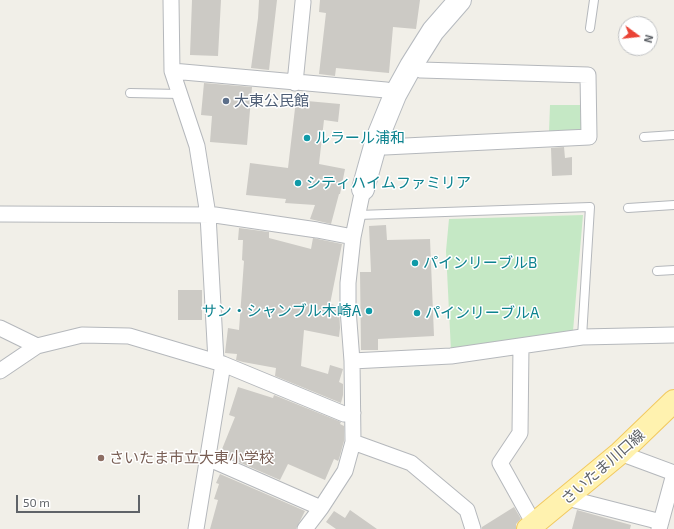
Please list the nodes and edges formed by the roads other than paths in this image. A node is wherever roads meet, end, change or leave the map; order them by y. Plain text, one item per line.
1 (171, 0) edge
2 (460, 0) edge
3 (594, 0) edge
4 (303, 2) dead end
5 (590, 28) dead end
6 (411, 66) junction
7 (172, 71) junction
8 (295, 83) junction
9 (130, 93) dead end
10 (180, 94) junction
11 (395, 95) junction
12 (674, 135) edge
13 (644, 137) dead end
14 (375, 146) junction
15 (363, 189) joint
16 (674, 205) edge
17 (628, 208) dead end
18 (0, 214) edge
19 (208, 215) junction
20 (358, 215) junction
21 (353, 237) junction
22 (674, 270) edge
23 (657, 272) dead end
24 (0, 328) edge
25 (674, 335) edge
26 (582, 337) junction
27 (37, 346) junction
28 (521, 346) junction
29 (352, 361) junction
30 (219, 362) junction
31 (0, 371) edge
32 (674, 401) edge
33 (353, 412) junction
34 (353, 442) junction
35 (620, 453) junction
36 (207, 458) junction
37 (674, 473) edge
38 (570, 496) junction
39 (321, 508) junction
40 (660, 526) edge
41 (531, 527) edge
42 (196, 529) edge
43 (305, 529) edge
44 (473, 529) edge

1 - 7 street
2 - 6 street
3 - 5 lane
4 - 8 street
6 - 11 street
6 - 14 street
7 - 8 street
7 - 10 street
8 - 11 street
9 - 10 lane
10 - 19 street
11 - 14 street
12 - 13 lane
14 - 15 street
15 - 20 street
16 - 17 lane
18 - 19 street
19 - 21 street
19 - 30 street
20 - 21 street
20 - 26 lane
21 - 29 street
22 - 23 lane
24 - 27 street
25 - 26 street
26 - 28 street
27 - 30 street
27 - 31 street
28 - 29 street
28 - 41 street
29 - 33 street
30 - 33 street
30 - 36 street
32 - 35 main road, さいたま川口線
33 - 34 street
34 - 39 street
34 - 44 street
35 - 37 street
35 - 38 main road, さいたま川口線
36 - 39 street
36 - 42 street
37 - 40 street
38 - 40 street
38 - 41 main road, さいたま川口線
39 - 43 street

